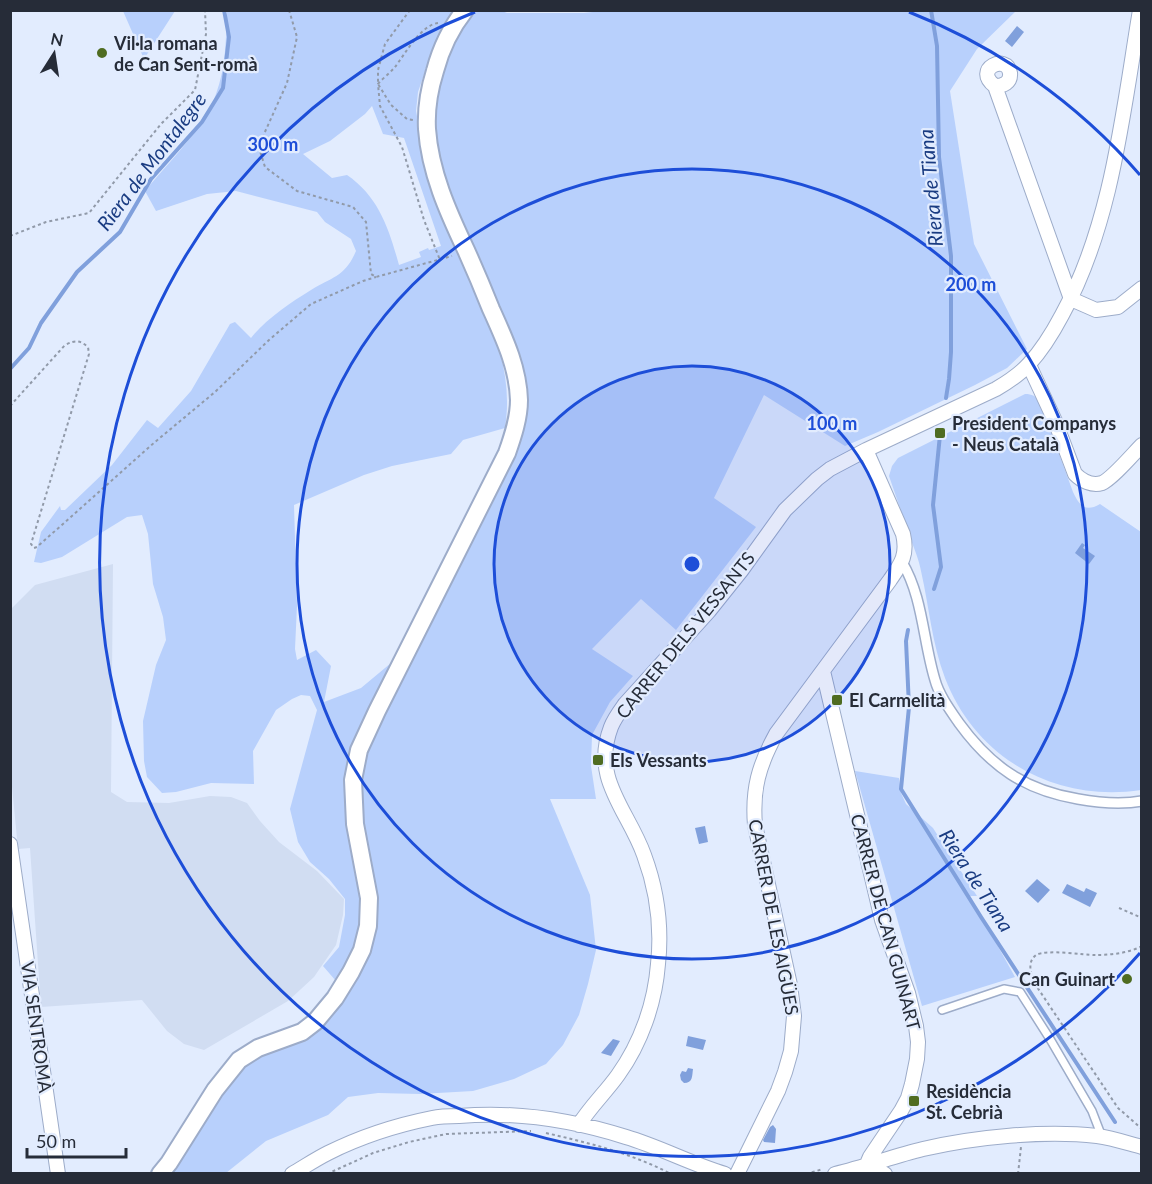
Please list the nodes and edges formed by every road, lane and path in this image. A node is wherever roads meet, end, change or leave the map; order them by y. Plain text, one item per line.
1 (205, 10) edge
2 (289, 10) edge
3 (410, 10) edge
4 (465, 10) edge
5 (511, 10) edge
6 (518, 10) edge
7 (560, 10) edge
8 (584, 10) edge
9 (1140, 10) edge
10 (444, 23) dead end
11 (378, 84) junction
12 (995, 86) dead end
13 (427, 121) junction
14 (10, 236) edge
15 (454, 256) dead end
16 (440, 260) junction
17 (376, 277) junction
18 (1142, 288) edge
19 (1071, 299) junction
20 (1029, 365) junction
21 (10, 406) edge
22 (1142, 445) edge
23 (866, 450) junction
24 (902, 562) junction
25 (823, 671) junction
26 (1142, 801) edge
27 (10, 844) edge
28 (1119, 908) dead end
29 (1142, 918) edge
30 (1142, 946) edge
31 (942, 1010) dead end
32 (579, 1125) junction
33 (1142, 1129) edge
34 (1022, 1135) junction
35 (1102, 1137) junction
36 (1142, 1147) edge
37 (863, 1169) edge
38 (839, 1172) edge
39 (58, 1173) edge
40 (160, 1173) edge
41 (292, 1173) edge
42 (327, 1173) edge
43 (671, 1173) edge
44 (724, 1173) edge
45 (737, 1173) edge
46 (885, 1173) edge
47 (1018, 1173) edge

1 - 14 path
2 - 17 path
3 - 11 path
4 - 13 street
5 - 6 path
7 - 8 path
9 - 19 street, CARRER DELS VESSANTS
10 - 11 path
11 - 13 path
11 - 16 path
12 - 19 street
13 - 40 street
15 - 16 path
16 - 17 path
17 - 21 path
18 - 19 street
19 - 20 street, CARRER DELS VESSANTS
20 - 22 street
20 - 23 street, CARRER DELS VESSANTS
23 - 24 street
23 - 32 street, CARRER DELS VESSANTS
24 - 25 street, CARRER DE LES AIGÜES
24 - 26 street
25 - 37 street, CARRER DE CAN GUINART
25 - 45 street, CARRER DE LES AIGÜES
27 - 39 street, VIA SENTROMÀ
28 - 29 path
30 - 33 path
31 - 35 lane
32 - 41 street
32 - 44 street
34 - 35 street
34 - 37 street
34 - 47 path
35 - 36 street
37 - 38 street
37 - 46 street
42 - 43 path

